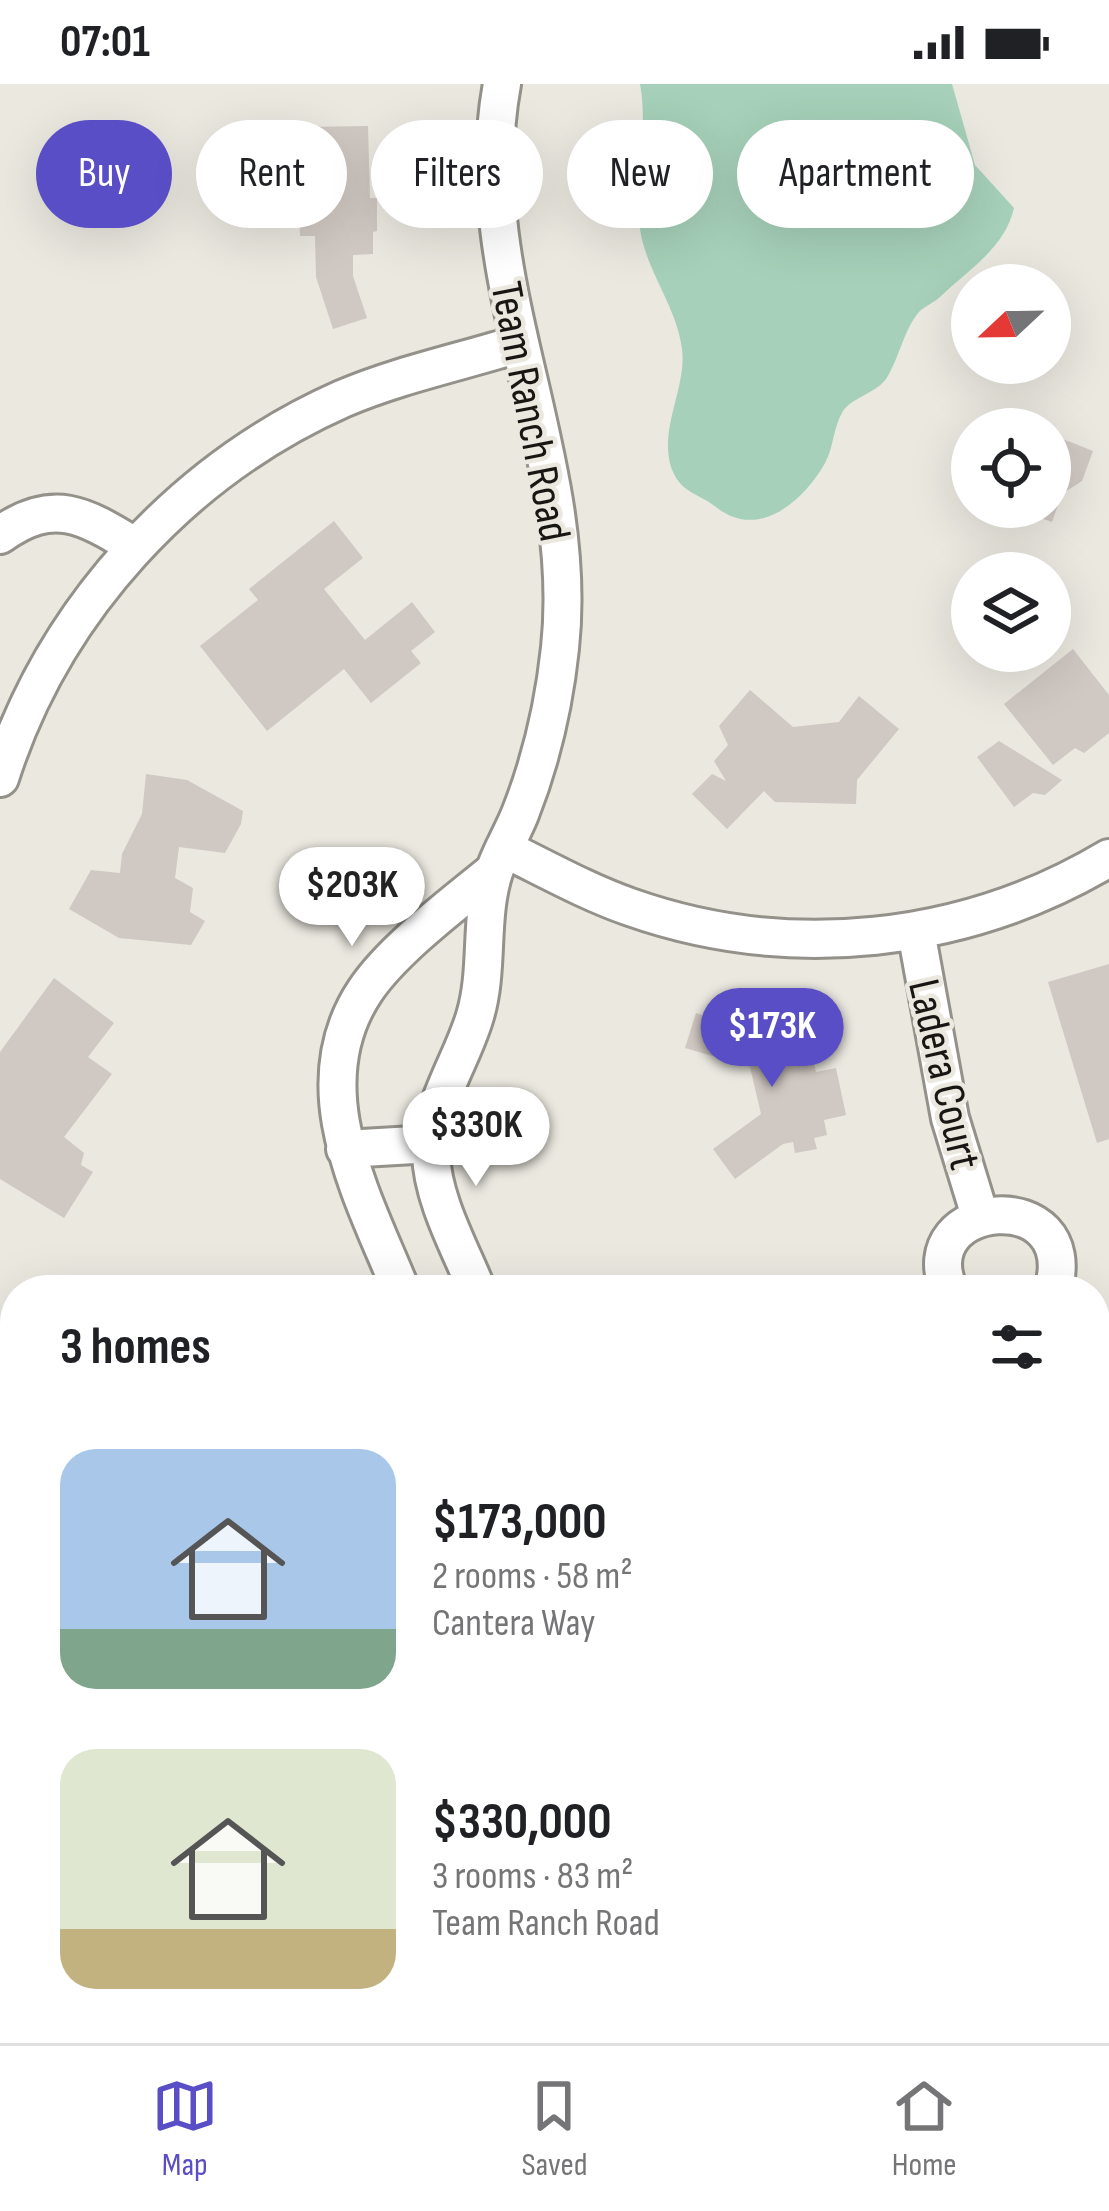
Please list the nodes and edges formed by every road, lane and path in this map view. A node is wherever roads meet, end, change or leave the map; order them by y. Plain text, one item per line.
1 (502, 84) edge
2 (518, 344) junction
3 (0, 535) edge
4 (136, 547) junction
5 (11, 709) edge
6 (0, 778) edge
7 (1109, 858) edge
8 (499, 860) junction
9 (916, 931) junction
10 (431, 1144) junction
11 (345, 1149) junction
12 (980, 1216) junction
13 (395, 1275) edge
14 (471, 1275) edge
15 (946, 1275) edge
16 (1056, 1275) edge

1 - 2 street, Team Ranch Road
2 - 4 street
2 - 8 street, Team Ranch Road
3 - 4 street
4 - 5 street
5 - 6 street
7 - 9 street
8 - 9 street
8 - 10 street, Team Ranch Road
8 - 11 street, Team Ranch Road
9 - 12 street, Ladera Court
10 - 11 street
10 - 14 street, Team Ranch Road
11 - 13 street, Team Ranch Road
12 - 15 street, Ladera Court
12 - 16 street, Ladera Court

